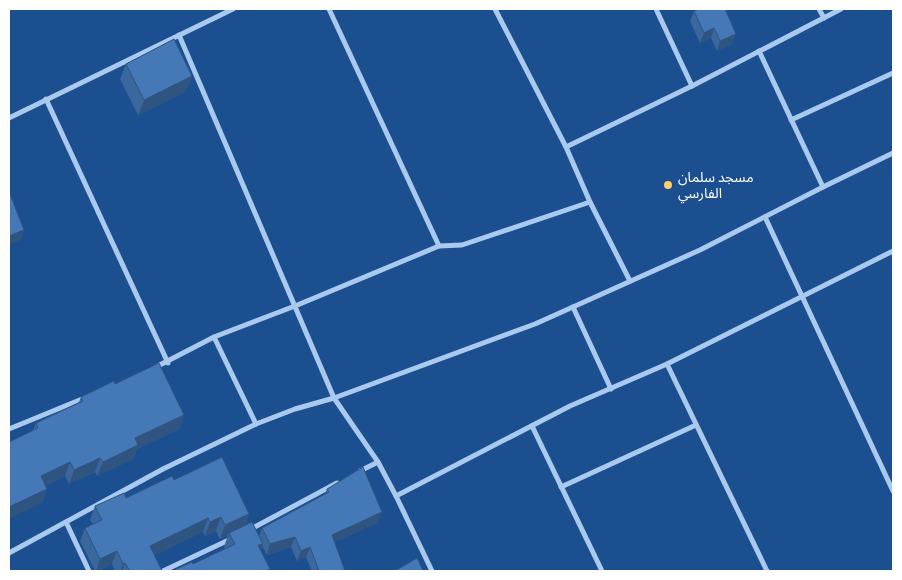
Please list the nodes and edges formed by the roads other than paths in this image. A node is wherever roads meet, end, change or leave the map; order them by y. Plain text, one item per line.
1 (233, 9) edge
2 (329, 9) edge
3 (495, 9) edge
4 (656, 9) edge
5 (819, 9) edge
6 (841, 9) edge
7 (824, 18) junction
8 (179, 35) junction
9 (759, 51) junction
10 (893, 73) edge
11 (692, 86) junction
12 (46, 99) junction
13 (9, 118) edge
14 (791, 120) junction
15 (566, 147) junction
16 (892, 153) edge
17 (893, 161) edge
18 (823, 187) junction
19 (590, 202) junction
20 (765, 217) junction
21 (439, 246) junction
22 (893, 251) edge
23 (630, 281) junction
24 (802, 298) junction
25 (295, 306) junction
26 (573, 307) junction
27 (214, 337) junction
28 (168, 363) junction
29 (667, 364) junction
30 (150, 370) edge
31 (611, 388) junction
32 (97, 392) edge
33 (334, 398) junction
34 (256, 424) junction
35 (696, 424) junction
36 (532, 426) junction
37 (9, 429) edge
38 (378, 462) junction
39 (352, 475) edge
40 (344, 480) edge
41 (561, 487) junction
42 (893, 491) edge
43 (396, 496) junction
44 (66, 522) junction
45 (249, 530) junction
46 (253, 538) edge
47 (9, 553) edge
48 (89, 571) edge
49 (163, 571) edge
50 (432, 571) edge
51 (602, 571) edge
52 (767, 571) edge

1 - 8 street
2 - 21 street
3 - 15 street
4 - 11 street
5 - 7 street
6 - 7 street
7 - 9 street
8 - 12 street
8 - 25 street
9 - 11 street
9 - 14 street
10 - 14 street
11 - 15 street
12 - 13 street
12 - 28 street
14 - 18 street
15 - 19 street
16 - 17 street
16 - 18 street
18 - 20 street
19 - 21 street
19 - 23 street
20 - 23 street
20 - 24 street
21 - 25 street
22 - 24 street
23 - 26 street
24 - 29 street
24 - 42 street
25 - 27 street
25 - 33 street
26 - 31 street
26 - 33 street
27 - 28 street
27 - 34 street
28 - 30 street
29 - 31 street
29 - 35 street
31 - 36 street
32 - 37 street
33 - 34 street
33 - 38 street
34 - 44 street
35 - 41 street
35 - 52 street
36 - 41 street
36 - 43 street
38 - 39 street
38 - 43 street
40 - 45 street
41 - 51 street
43 - 50 street
44 - 47 street
44 - 48 street
45 - 46 street
45 - 49 street

